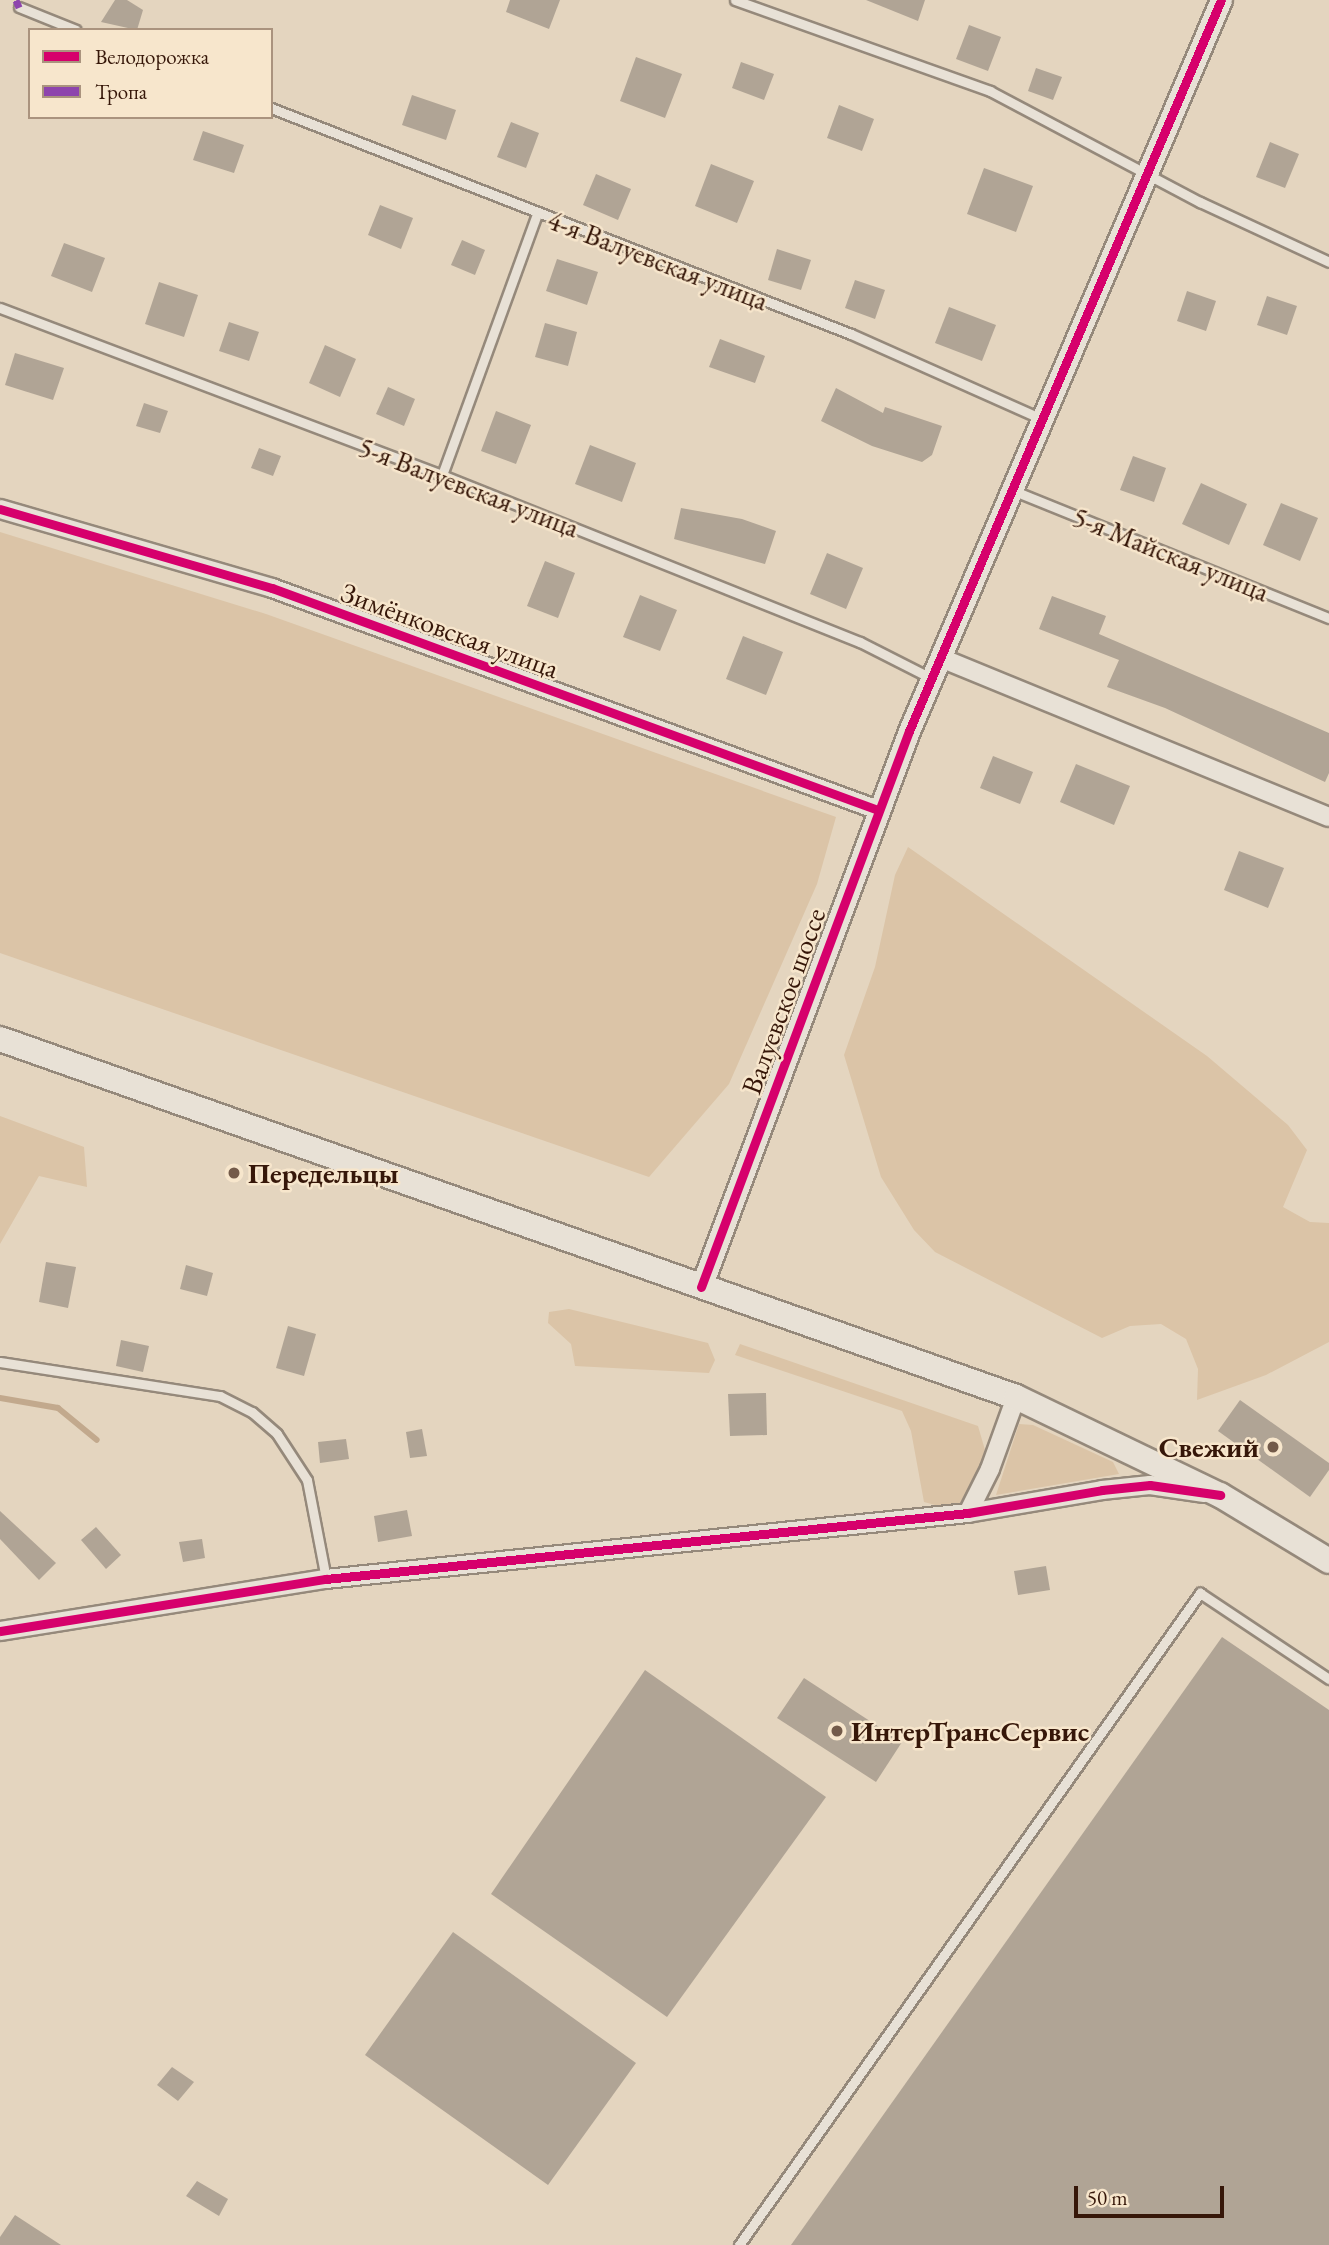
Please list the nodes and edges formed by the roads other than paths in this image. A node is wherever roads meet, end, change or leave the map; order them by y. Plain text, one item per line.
1 (735, 0) edge
2 (1221, 0) edge
3 (19, 7) dead end
4 (71, 28) edge
5 (273, 109) edge
6 (1146, 175) junction
7 (537, 214) junction
8 (1329, 262) edge
9 (0, 308) edge
10 (1042, 420) junction
11 (442, 475) junction
12 (1012, 490) junction
13 (0, 509) edge
14 (1328, 616) edge
15 (941, 658) junction
16 (932, 678) junction
17 (878, 810) junction
18 (1329, 817) edge
19 (0, 1039) edge
20 (701, 1287) junction
21 (0, 1362) edge
22 (1016, 1397) junction
23 (1220, 1495) junction
24 (968, 1513) junction
25 (1329, 1559) edge
26 (326, 1579) junction
27 (0, 1632) edge
28 (1329, 1679) edge
29 (739, 2245) edge

1 - 6 lane
2 - 6 street, Валуевское шоссе
3 - 4 lane
5 - 7 lane, 4-я Валуевская улица
6 - 8 lane
6 - 10 street, Валуевское шоссе
7 - 10 lane, 4-я Валуевская улица
7 - 11 lane
9 - 11 lane, 5-я Валуевская улица
10 - 12 street, Валуевское шоссе
11 - 16 lane, 5-я Валуевская улица
12 - 14 lane, 5-я Майская улица
12 - 15 street, Валуевское шоссе
13 - 17 street, Зимёнковская улица
15 - 16 street, Валуевское шоссе
15 - 18 street
16 - 17 street, Валуевское шоссе
17 - 20 street, Валуевское шоссе
19 - 20 main road
20 - 22 main road
21 - 26 lane
22 - 23 main road
22 - 24 street
23 - 24 street
23 - 25 main road
24 - 26 street
26 - 27 street
28 - 29 lane

